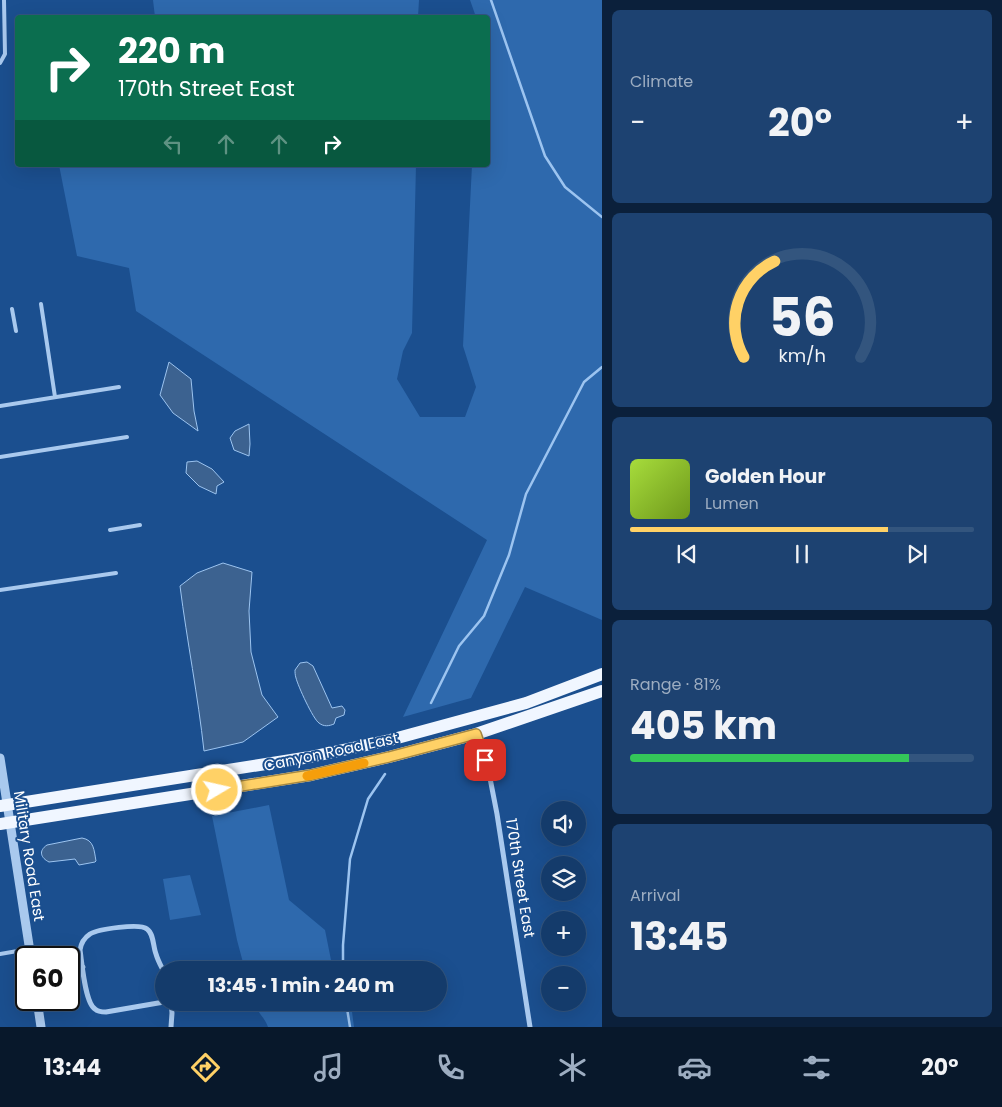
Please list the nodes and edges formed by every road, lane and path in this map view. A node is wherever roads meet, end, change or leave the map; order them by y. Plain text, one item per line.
1 (4, 0) edge
2 (0, 63) edge
3 (41, 304) dead end
4 (12, 308) dead end
5 (16, 331) dead end
6 (119, 387) dead end
7 (55, 397) junction
8 (0, 406) edge
9 (127, 437) dead end
10 (0, 457) edge
11 (140, 525) dead end
12 (110, 530) dead end
13 (116, 572) dead end
14 (0, 590) edge
15 (602, 674) edge
16 (602, 692) edge
17 (526, 703) junction
18 (476, 734) junction
19 (0, 758) edge
20 (4, 806) edge
21 (5, 824) edge
22 (29, 946) edge
23 (0, 954) edge
24 (15, 954) edge
25 (158, 961) edge
26 (82, 967) joint
27 (155, 1004) edge
28 (39, 1011) edge
29 (172, 1011) edge
30 (41, 1027) edge
31 (171, 1027) edge
32 (530, 1027) edge

1 - 2 lane
3 - 7 lane
4 - 5 lane
6 - 7 lane
7 - 8 lane
9 - 10 lane
11 - 12 lane
13 - 14 lane
15 - 17 main road, Canyon Road East
16 - 18 main road, Canyon Road East
17 - 18 main road
17 - 20 main road, Canyon Road East
18 - 21 main road, Canyon Road East
18 - 32 street, 170th Street East
19 - 20 street, Military Road East
20 - 21 street, Military Road East
21 - 22 street, Military Road East
23 - 24 lane
25 - 26 street
26 - 27 street
28 - 30 street
29 - 31 street

